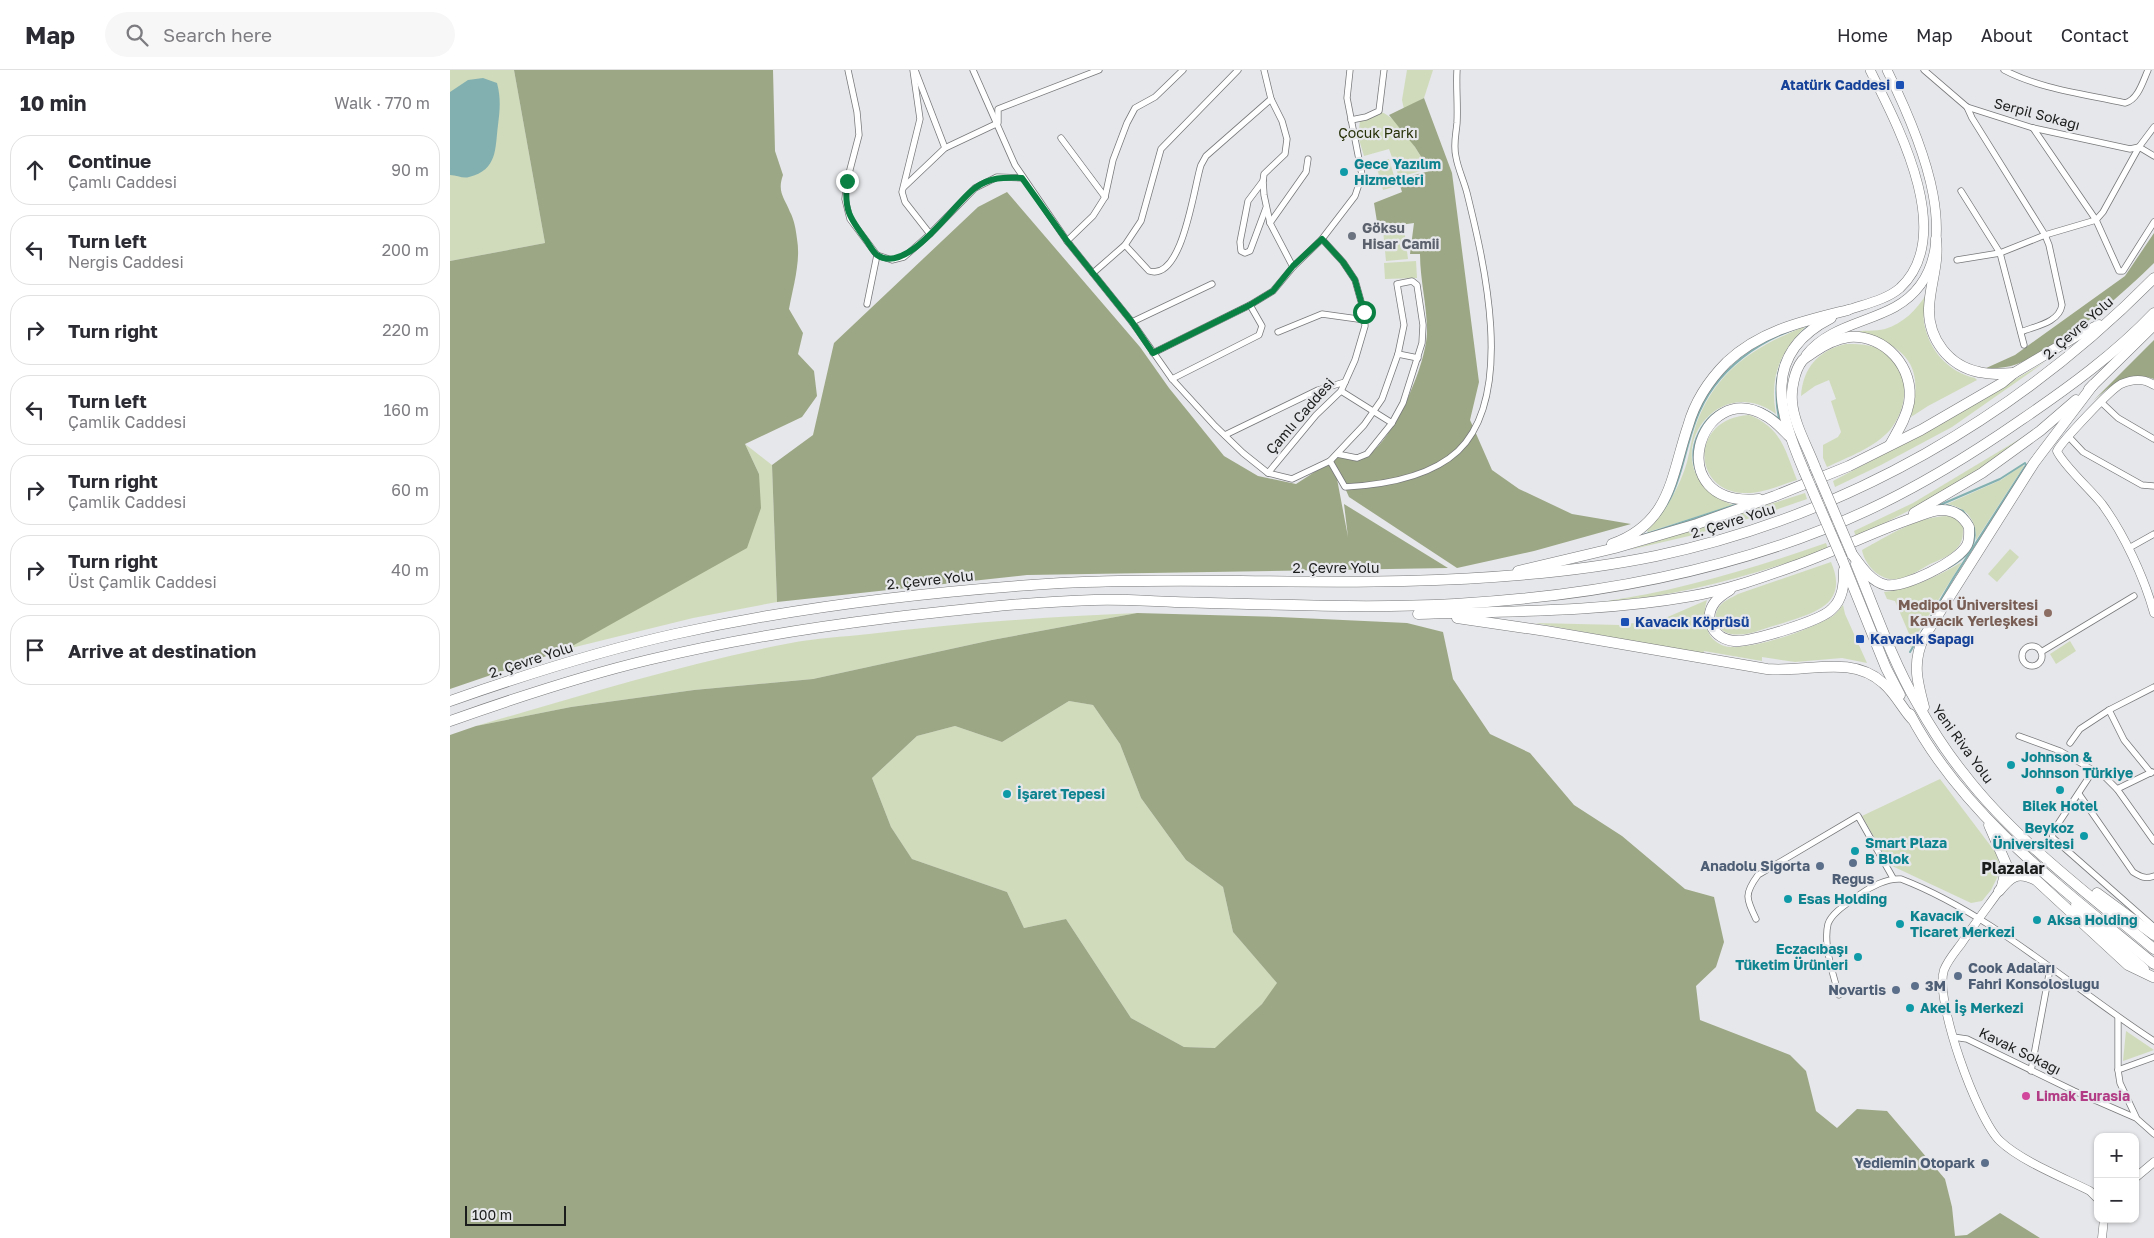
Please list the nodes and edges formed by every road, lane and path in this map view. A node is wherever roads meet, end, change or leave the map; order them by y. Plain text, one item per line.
1 (848, 70) edge
2 (914, 70) edge
3 (973, 70) edge
4 (1099, 70) edge
5 (1183, 70) edge
6 (1238, 70) edge
7 (1264, 70) edge
8 (1350, 70) edge
9 (1384, 70) edge
10 (1457, 70) edge
11 (1870, 70) edge
12 (1887, 70) edge
13 (1924, 70) edge
14 (2004, 70) edge
15 (2148, 70) edge
16 (1271, 99) junction
17 (1967, 107) junction
18 (1350, 120) junction
19 (998, 123) junction
20 (2154, 127) edge
21 (2033, 128) junction
22 (1061, 138) dead end
23 (2139, 147) junction
24 (944, 148) junction
25 (2154, 156) edge
26 (1308, 159) dead end
27 (1015, 166) junction
28 (1013, 177) junction
29 (1022, 178) junction
30 (1262, 181) junction
31 (904, 187) junction
32 (1961, 191) dead end
33 (1105, 197) junction
34 (1266, 207) junction
35 (2096, 220) junction
36 (2154, 222) edge
37 (1270, 223) junction
38 (930, 234) junction
39 (2045, 236) junction
40 (1322, 239) junction
41 (1936, 239) junction
42 (1067, 241) junction
43 (1126, 245) junction
44 (2000, 253) junction
45 (877, 255) junction
46 (1957, 260) dead end
47 (1293, 266) junction
48 (1093, 273) junction
49 (2154, 278) edge
50 (1212, 284) dead end
51 (867, 304) dead end
52 (1250, 305) junction
53 (1848, 310) junction
54 (2154, 313) edge
55 (1365, 320) junction
56 (1132, 322) junction
57 (2107, 322) junction
58 (2154, 326) edge
59 (1278, 332) dead end
60 (2021, 332) junction
61 (2024, 345) dead end
62 (1153, 353) junction
63 (1398, 354) junction
64 (1418, 358) junction
65 (1802, 362) junction
66 (2014, 373) junction
67 (1172, 380) junction
68 (1345, 382) junction
69 (2154, 384) edge
70 (2093, 385) junction
71 (1341, 391) junction
72 (2101, 402) junction
73 (1373, 411) junction
74 (1392, 423) junction
75 (1225, 435) junction
76 (1789, 436) junction
77 (2068, 437) junction
78 (2154, 438) edge
79 (1890, 445) junction
80 (1337, 454) junction
81 (1330, 461) junction
82 (1268, 473) junction
83 (2154, 486) edge
84 (1775, 496) junction
85 (1896, 524) junction
86 (2154, 534) edge
87 (2128, 548) junction
88 (1588, 554) junction
89 (1852, 554) junction
90 (1842, 559) junction
91 (1491, 577) junction
92 (1734, 587) junction
93 (2151, 591) edge
94 (2134, 596) dead end
95 (1366, 605) junction
96 (2154, 613) edge
97 (1418, 614) junction
98 (2041, 652) dead end
99 (2154, 687) edge
100 (450, 701) edge
101 (2109, 710) junction
102 (1912, 719) junction
103 (450, 721) edge
104 (1928, 722) junction
105 (2019, 736) dead end
106 (2070, 743) dead end
107 (2093, 771) junction
108 (2153, 772) edge
109 (2117, 789) junction
110 (2079, 794) junction
111 (1986, 820) junction
112 (2026, 838) junction
113 (2154, 841) edge
114 (2154, 876) edge
115 (1893, 878) junction
116 (2061, 887) junction
117 (1999, 891) junction
118 (1980, 918) junction
119 (1756, 919) dead end
120 (2154, 927) edge
121 (2154, 935) edge
122 (2154, 948) edge
123 (2154, 964) edge
124 (2050, 969) junction
125 (2154, 978) edge
126 (1839, 995) dead end
127 (2118, 1018) junction
128 (1953, 1037) junction
129 (2154, 1041) edge
130 (2154, 1057) edge
131 (2118, 1070) junction
132 (2031, 1071) junction
133 (2136, 1118) junction
134 (2154, 1134) edge
135 (2154, 1162) edge
136 (2139, 1175) edge
137 (2094, 1192) edge
138 (2104, 1223) edge
139 (2102, 1238) edge

1 - 45 street
2 - 24 street
2 - 31 street
3 - 19 street
4 - 19 street
5 - 33 street
6 - 43 street
7 - 16 street
8 - 18 street
9 - 18 street
10 - 81 street
11 - 53 main road
12 - 41 main road
13 - 17 street, Serpil Sokağı
14 - 15 street
16 - 30 street
16 - 43 street
17 - 21 street, Serpil Sokağı
17 - 39 street
18 - 40 street
19 - 24 street
19 - 27 street
20 - 23 street
21 - 23 street, Serpil Sokağı
21 - 35 street
22 - 33 street
23 - 25 street, Serpil Sokağı
23 - 35 street
24 - 31 street
26 - 37 street
27 - 28 street
27 - 29 street
28 - 29 street
28 - 38 street
29 - 42 street
30 - 34 street
30 - 34 street
31 - 38 street
32 - 44 street
33 - 42 street
34 - 37 street
35 - 36 street
35 - 39 street
37 - 47 street
38 - 45 street
39 - 44 street
39 - 60 street
40 - 47 street
40 - 55 street, Çamlı Caddesi
41 - 65 main road
41 - 66 highway
42 - 48 street
43 - 48 street
44 - 46 street
44 - 60 street
45 - 51 street
47 - 52 street
48 - 56 street
49 - 57 highway, 2. Çevre Yolu
50 - 56 street
52 - 62 street
52 - 67 street
53 - 76 highway
53 - 88 highway
54 - 95 highway
55 - 59 street
55 - 68 street, Çamlı Caddesi
56 - 62 street
57 - 66 highway
57 - 91 highway, 2. Çevre Yolu
58 - 70 highway
60 - 61 street
62 - 67 street
63 - 64 street
63 - 64 street
63 - 73 street
64 - 74 street
65 - 79 highway
65 - 89 highway, bridge
66 - 79 highway
67 - 75 street
68 - 71 street, Çamlı Caddesi
68 - 75 street
69 - 72 street
70 - 85 highway
70 - 104 highway
71 - 73 street
71 - 82 street, Çamlı Caddesi
72 - 77 street
72 - 78 street
73 - 74 street
73 - 80 street
74 - 80 street
75 - 82 street
76 - 84 highway
76 - 90 highway, bridge
77 - 83 street
77 - 87 street
79 - 84 highway
80 - 81 street
81 - 82 street
84 - 88 highway
85 - 89 highway
85 - 92 highway
86 - 87 street
87 - 93 street
88 - 91 highway
89 - 104 highway, Yeni Riva Yolu
90 - 92 highway
90 - 102 highway, Yeni Riva Yolu
91 - 100 highway, 2. Çevre Yolu
92 - 97 highway
93 - 96 street
94 - 98 street
95 - 97 highway
95 - 103 highway
97 - 102 highway
99 - 101 street
101 - 106 street
101 - 108 street
102 - 111 highway, Yeni Riva Yolu
104 - 112 highway, Yeni Riva Yolu
105 - 107 street
107 - 109 street
107 - 110 street
108 - 109 street
109 - 113 street
110 - 114 street
110 - 120 street
111 - 116 highway
111 - 117 highway
112 - 121 highway
112 - 122 highway, Yeni Riva Yolu
115 - 118 street
115 - 119 street
115 - 126 street
116 - 123 highway
116 - 125 highway
117 - 118 street
117 - 125 highway
118 - 124 street
118 - 128 street
124 - 127 street
124 - 132 street
127 - 129 street
127 - 131 street
128 - 132 street, Kavak Sokağı
128 - 137 street
130 - 131 street
131 - 133 street
132 - 133 street, Kavak Sokağı
133 - 134 street, Kavak Sokağı
135 - 136 street
138 - 139 street

